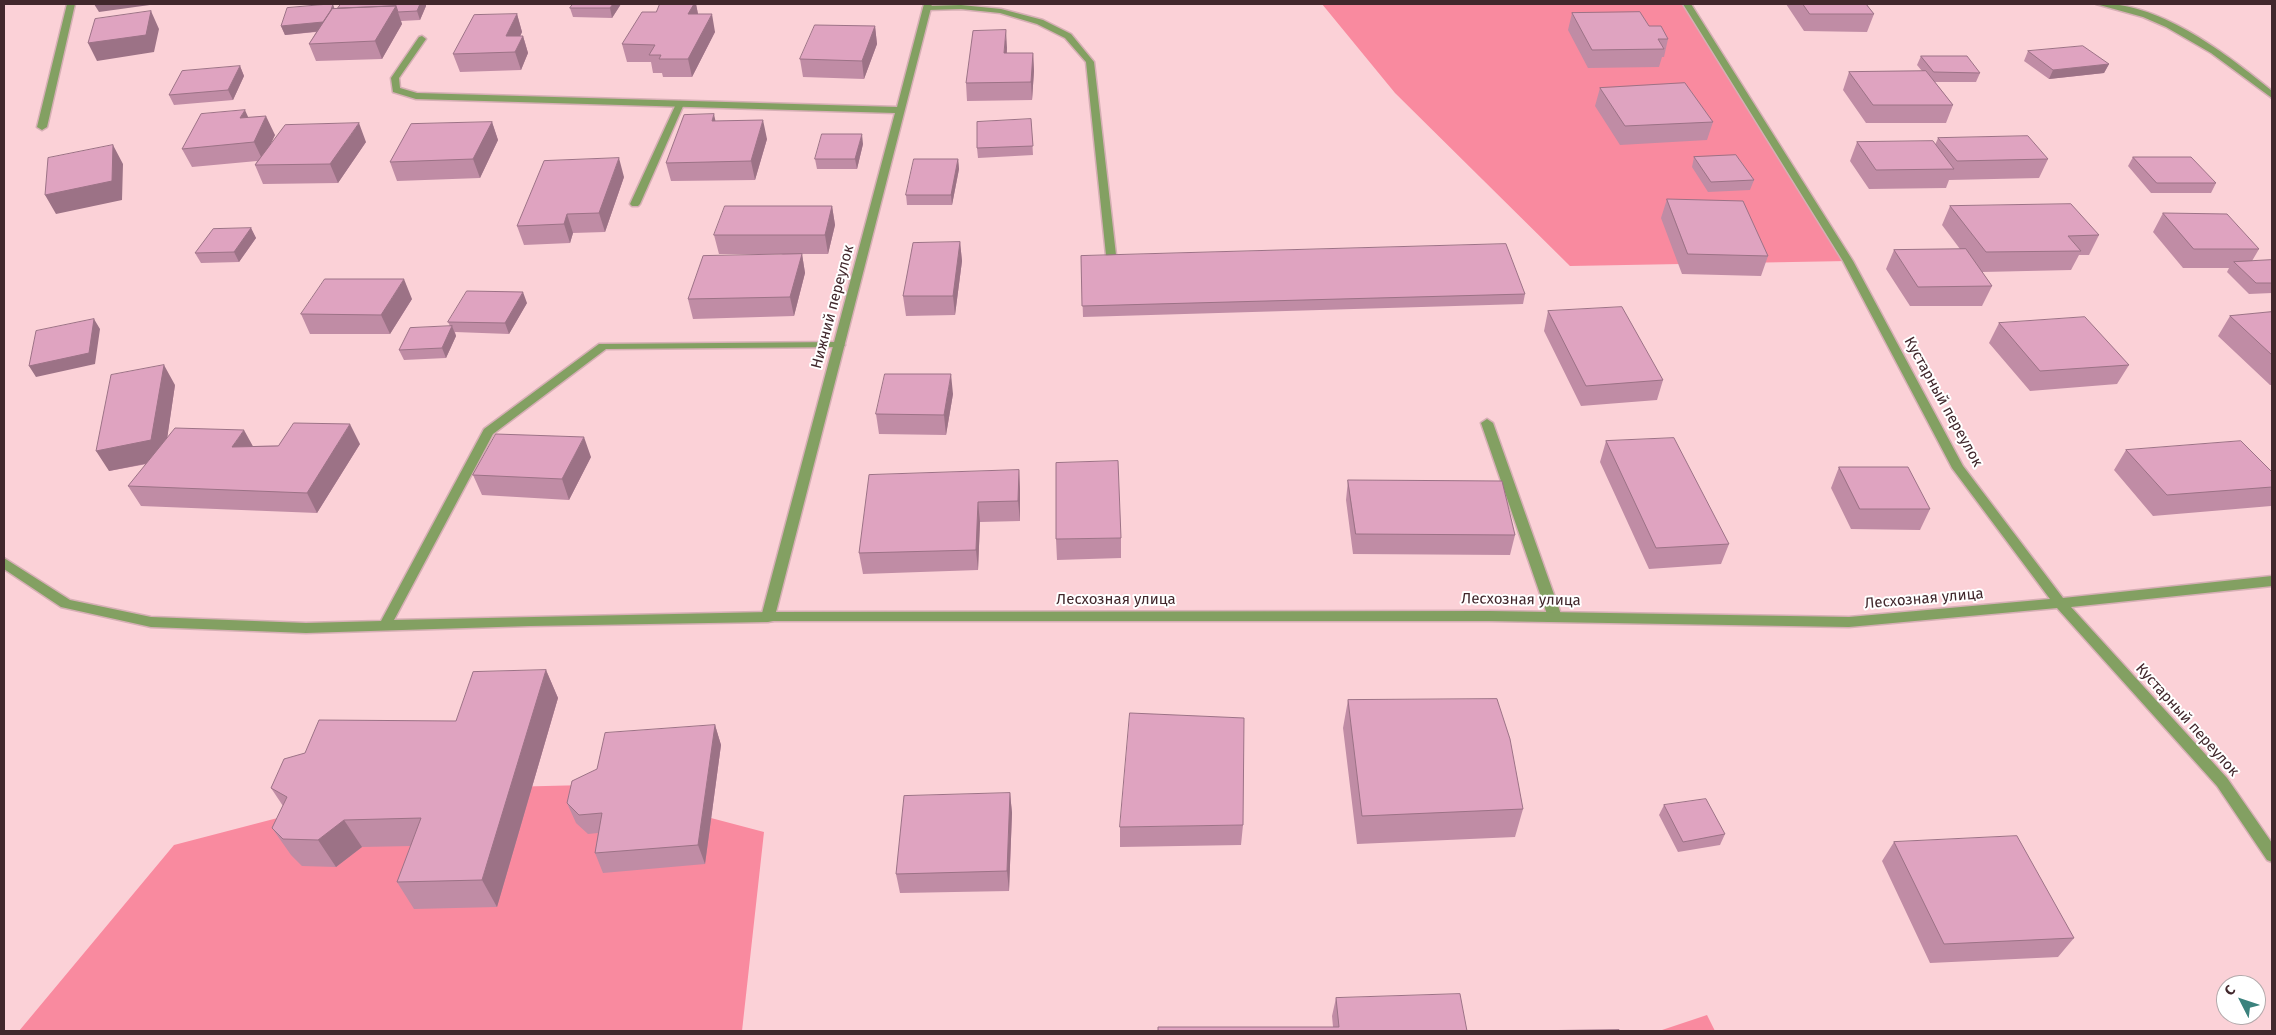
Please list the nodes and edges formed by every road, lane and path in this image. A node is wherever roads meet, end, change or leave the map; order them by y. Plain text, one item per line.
1 (71, 4) edge
2 (1687, 4) edge
3 (2100, 4) edge
4 (927, 6) edge
5 (422, 39) dead end
6 (2272, 95) edge
7 (680, 104) junction
8 (900, 110) junction
9 (42, 127) dead end
10 (635, 204) dead end
11 (1111, 255) edge
12 (839, 345) junction
13 (1487, 423) dead end
14 (4, 563) edge
15 (2272, 581) edge
16 (2060, 603) junction
17 (768, 617) junction
18 (1555, 617) junction
19 (384, 625) junction
20 (2272, 855) edge

1 - 9 street
2 - 16 street, Кустарный переулок
3 - 6 street
4 - 8 street, Нижний переулок
4 - 11 street
5 - 7 street
7 - 8 street
7 - 10 street
8 - 12 street, Нижний переулок
12 - 17 street, Нижний переулок
12 - 19 street
13 - 18 street
14 - 19 street, Лесхозная улица
15 - 16 street, Лесхозная улица
16 - 18 street, Лесхозная улица
16 - 20 street, Кустарный переулок
17 - 18 street, Лесхозная улица
17 - 19 street, Лесхозная улица

